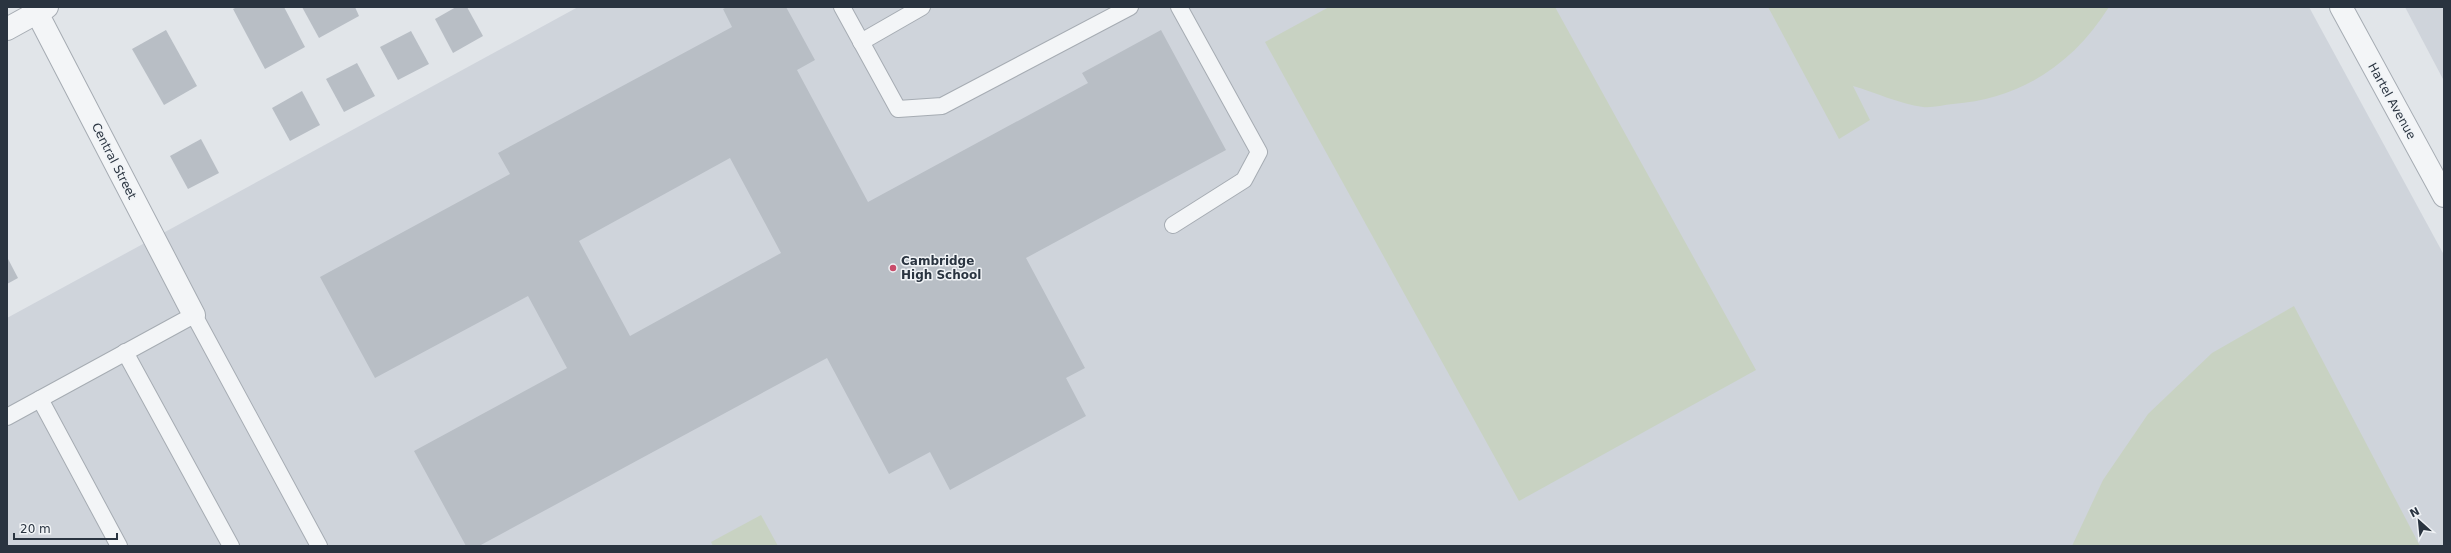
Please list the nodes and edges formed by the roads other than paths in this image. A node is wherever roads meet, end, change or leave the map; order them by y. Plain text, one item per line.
1 (842, 7) edge
2 (922, 7) edge
3 (1130, 7) edge
4 (1179, 7) edge
5 (2341, 7) edge
6 (39, 9) edge
7 (7, 29) edge
8 (861, 42) junction
9 (2444, 196) edge
10 (1173, 225) dead end
11 (194, 315) junction
12 (126, 352) junction
13 (40, 399) junction
14 (7, 417) edge
15 (119, 546) edge
16 (231, 546) edge
17 (319, 546) edge

1 - 8 lane
2 - 8 lane
3 - 8 lane
4 - 10 lane
5 - 9 street, Hartel Avenue
6 - 7 street
6 - 11 street, Central Street
11 - 12 lane
11 - 17 lane
12 - 13 lane
12 - 16 lane
13 - 14 lane
13 - 15 lane

